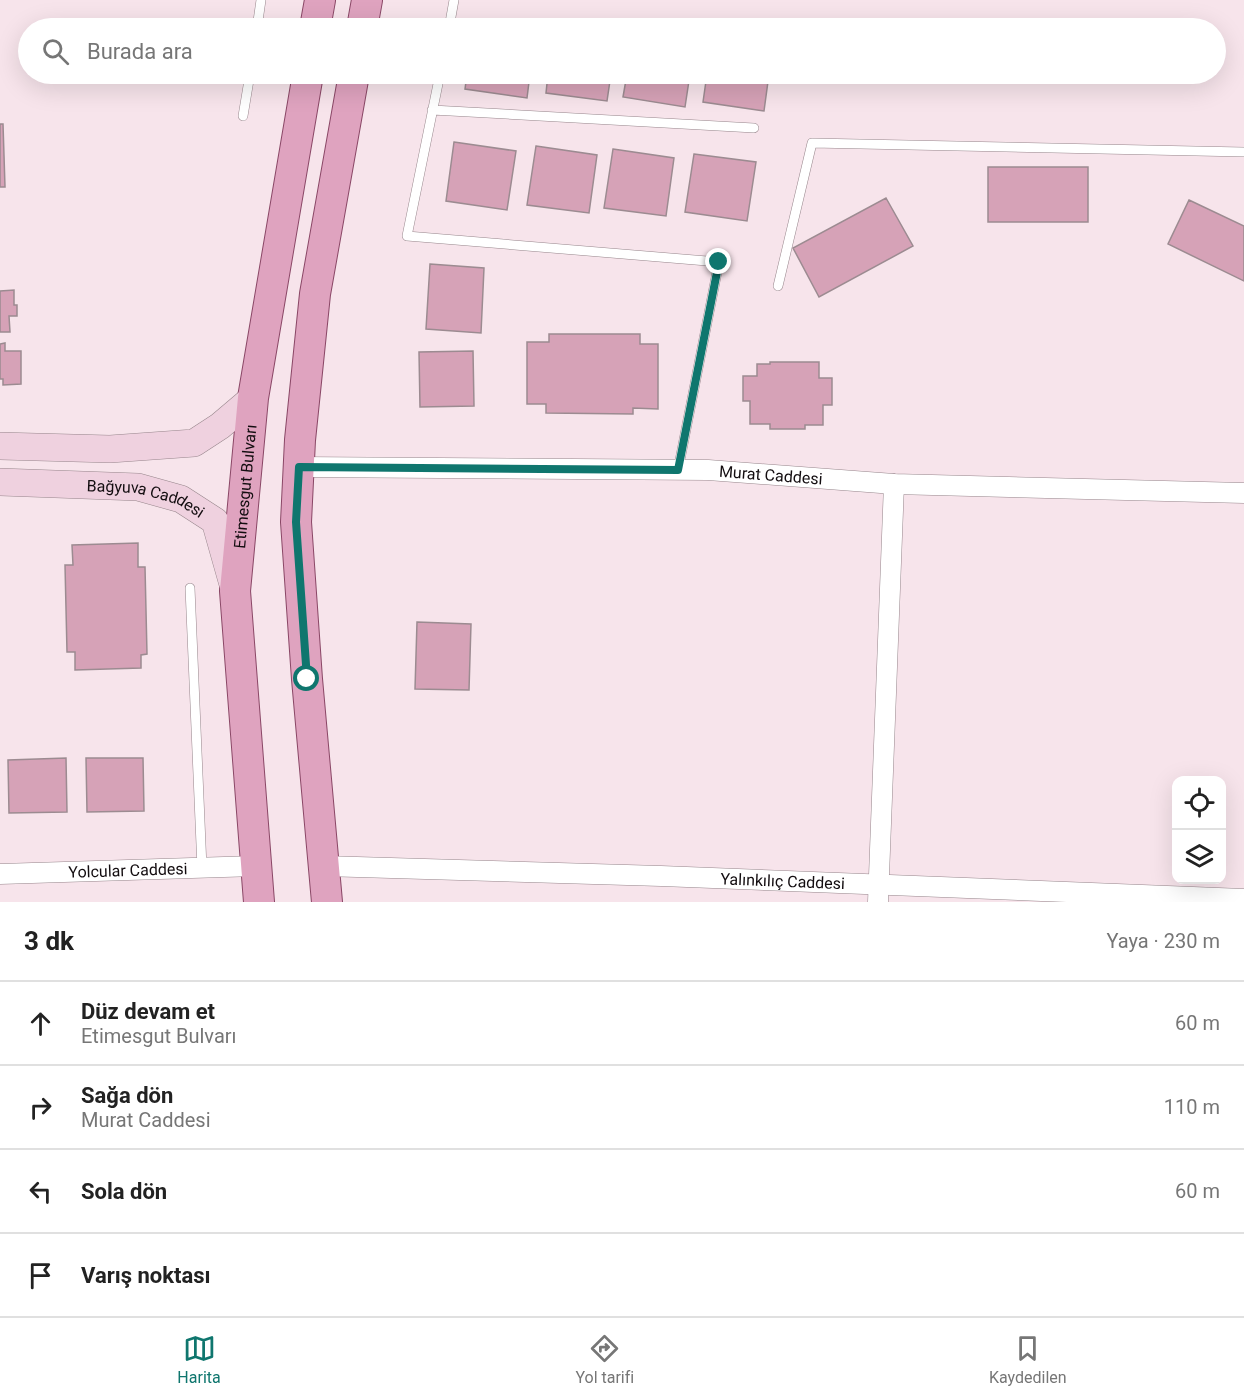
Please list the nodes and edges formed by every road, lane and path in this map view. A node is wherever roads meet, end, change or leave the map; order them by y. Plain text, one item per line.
1 (261, 0) edge
2 (320, 0) edge
3 (367, 0) edge
4 (454, 0) edge
5 (258, 18) edge
6 (317, 18) edge
7 (364, 18) edge
8 (451, 18) edge
9 (248, 84) edge
10 (306, 84) edge
11 (352, 84) edge
12 (438, 84) edge
13 (432, 110) junction
14 (243, 116) dead end
15 (754, 128) dead end
16 (1244, 152) edge
17 (778, 286) dead end
18 (253, 398) junction
19 (0, 446) edge
20 (299, 467) junction
21 (678, 470) junction
22 (0, 482) edge
23 (894, 484) junction
24 (1244, 493) edge
25 (190, 588) dead end
26 (235, 591) junction
27 (256, 866) junction
28 (323, 866) junction
29 (202, 868) junction
30 (0, 874) edge
31 (879, 893) edge
32 (1244, 899) edge
33 (259, 902) edge
34 (327, 902) edge

1 - 5 lane
2 - 6 main road
3 - 7 main road
4 - 8 lane
9 - 14 lane
10 - 18 main road, Etimesgut Bulvarı
11 - 20 main road
12 - 13 lane
13 - 15 lane
13 - 21 lane
16 - 17 lane
18 - 19 street
18 - 26 main road, Etimesgut Bulvarı
20 - 21 street, Murat Caddesi
20 - 28 main road
21 - 23 street, Murat Caddesi
22 - 26 street, Bağyuva Caddesi
23 - 24 street, Murat Caddesi
23 - 31 street
25 - 29 lane
26 - 27 main road, Etimesgut Bulvarı
27 - 29 street, Yolcular Caddesi
27 - 33 main road, Etimesgut Bulvarı
28 - 31 street, Yalınkılıç Caddesi
28 - 34 main road
29 - 30 street, Yolcular Caddesi
31 - 32 street, Yalınkılıç Caddesi

